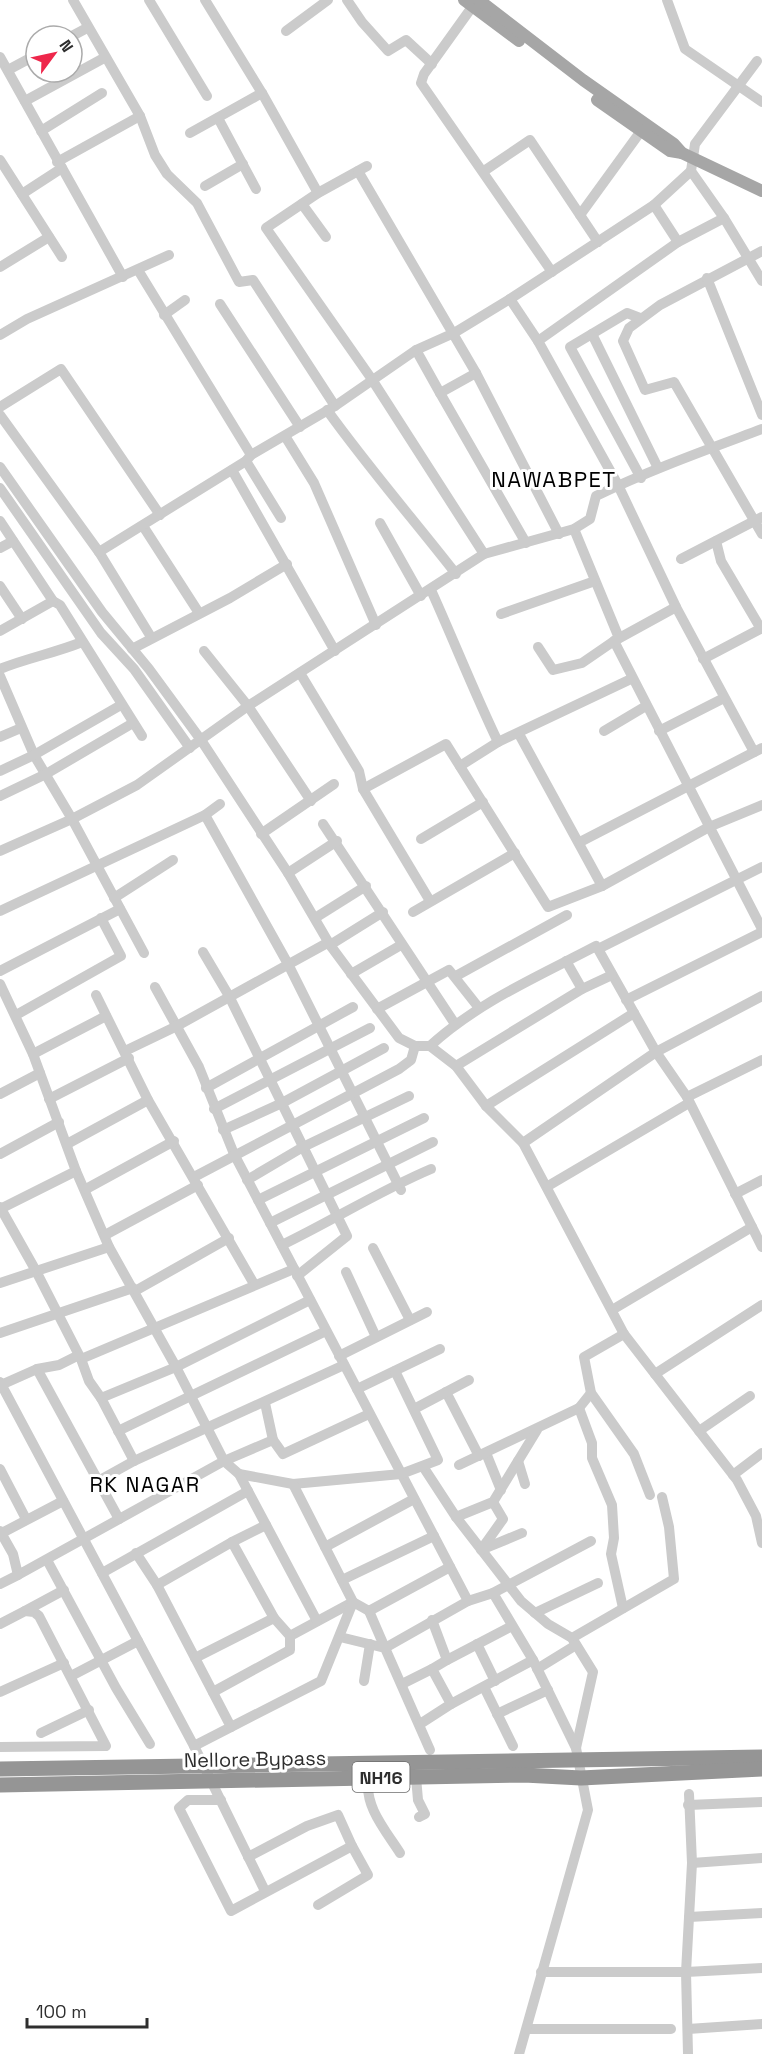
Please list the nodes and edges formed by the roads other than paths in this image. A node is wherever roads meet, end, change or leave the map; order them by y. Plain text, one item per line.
1 (72, 0) edge
2 (150, 0) edge
3 (205, 0) edge
4 (328, 0) edge
5 (347, 0) edge
6 (667, 0) edge
7 (473, 2) edge
8 (87, 28) junction
9 (84, 30) edge
10 (285, 31) dead end
11 (0, 57) edge
12 (104, 58) junction
13 (24, 61) edge
14 (757, 61) dead end
15 (432, 64) junction
16 (8, 70) junction
17 (739, 87) junction
18 (102, 93) dead end
19 (262, 93) junction
20 (207, 96) dead end
21 (25, 101) junction
22 (762, 102) edge
23 (624, 114) junction
24 (140, 116) junction
25 (219, 118) junction
26 (41, 131) junction
27 (641, 131) junction
28 (190, 133) dead end
29 (0, 160) edge
30 (688, 161) junction
31 (243, 164) junction
32 (60, 165) junction
33 (484, 171) junction
34 (205, 186) dead end
35 (256, 189) dead end
36 (762, 191) edge
37 (318, 193) junction
38 (22, 194) junction
39 (302, 204) junction
40 (654, 205) junction
41 (580, 214) junction
42 (724, 218) junction
43 (49, 237) junction
44 (326, 237) dead end
45 (598, 242) junction
46 (678, 242) junction
47 (762, 251) edge
48 (169, 255) dead end
49 (748, 256) junction
50 (62, 257) dead end
51 (0, 267) edge
52 (138, 270) junction
53 (552, 272) junction
54 (123, 277) junction
55 (707, 278) junction
56 (762, 281) edge
57 (510, 299) junction
58 (185, 300) dead end
59 (220, 304) dead end
60 (164, 315) junction
61 (640, 318) junction
62 (454, 333) junction
63 (592, 334) junction
64 (0, 335) edge
65 (538, 341) junction
66 (416, 350) junction
67 (476, 373) junction
68 (371, 378) junction
69 (440, 393) junction
70 (0, 407) edge
71 (331, 408) junction
72 (0, 415) edge
73 (762, 416) edge
74 (300, 427) junction
75 (762, 429) edge
76 (285, 436) junction
77 (712, 448) junction
78 (249, 458) junction
79 (0, 467) edge
80 (658, 468) junction
81 (232, 470) junction
82 (641, 478) junction
83 (618, 486) junction
84 (0, 488) edge
85 (160, 516) junction
86 (281, 518) dead end
87 (758, 520) edge
88 (0, 521) edge
89 (380, 523) dead end
90 (143, 526) junction
91 (574, 529) junction
92 (559, 534) junction
93 (762, 534) edge
94 (14, 541) junction
95 (716, 541) junction
96 (526, 543) junction
97 (0, 548) edge
98 (99, 552) junction
99 (484, 554) junction
100 (681, 559) dead end
101 (286, 564) junction
102 (456, 574) junction
103 (596, 581) junction
104 (0, 586) edge
105 (86, 590) junction
106 (431, 590) junction
107 (74, 596) junction
108 (421, 596) junction
109 (57, 603) junction
110 (676, 608) junction
111 (199, 614) junction
112 (501, 614) dead end
113 (22, 619) junction
114 (376, 625) junction
115 (761, 629) edge
116 (0, 631) edge
117 (151, 637) junction
118 (616, 640) junction
119 (82, 642) junction
120 (538, 646) dead end
121 (132, 649) junction
122 (204, 651) dead end
123 (335, 651) junction
124 (703, 659) junction
125 (0, 669) edge
126 (300, 674) junction
127 (0, 676) edge
128 (631, 679) junction
129 (724, 698) junction
130 (121, 705) junction
131 (248, 706) junction
132 (646, 706) junction
133 (133, 723) junction
134 (21, 728) junction
135 (659, 730) junction
136 (604, 731) dead end
137 (519, 734) junction
138 (142, 736) dead end
139 (0, 737) edge
140 (201, 740) junction
141 (498, 742) junction
142 (190, 748) junction
143 (758, 750) edge
144 (34, 755) junction
145 (460, 766) junction
146 (0, 771) edge
147 (46, 774) junction
148 (334, 784) dead end
149 (688, 784) junction
150 (363, 789) junction
151 (0, 796) edge
152 (311, 801) junction
153 (483, 802) junction
154 (220, 804) dead end
155 (762, 804) edge
156 (205, 815) junction
157 (72, 819) junction
158 (323, 824) dead end
159 (709, 827) junction
160 (261, 834) junction
161 (421, 839) dead end
162 (337, 841) junction
163 (580, 842) junction
164 (0, 851) edge
165 (515, 853) junction
166 (173, 860) dead end
167 (97, 867) junction
168 (762, 867) edge
169 (288, 873) junction
170 (736, 880) junction
171 (366, 886) junction
172 (602, 886) junction
173 (114, 898) junction
174 (430, 902) junction
175 (120, 909) junction
176 (0, 911) edge
177 (383, 912) junction
178 (413, 912) dead end
179 (567, 915) dead end
180 (101, 918) junction
181 (315, 918) junction
182 (762, 930) edge
183 (329, 944) junction
184 (401, 945) junction
185 (598, 950) junction
186 (203, 952) dead end
187 (144, 953) dead end
188 (566, 961) junction
189 (288, 964) junction
190 (0, 971) edge
191 (351, 974) junction
192 (612, 975) junction
193 (456, 976) junction
194 (428, 982) junction
195 (0, 984) edge
196 (154, 987) dead end
197 (582, 988) junction
198 (96, 995) dead end
199 (229, 996) junction
200 (762, 996) edge
201 (626, 1000) junction
202 (353, 1007) dead end
203 (479, 1008) junction
204 (377, 1009) junction
205 (634, 1013) junction
206 (16, 1015) junction
207 (106, 1016) junction
208 (455, 1024) junction
209 (320, 1025) junction
210 (175, 1027) junction
211 (370, 1028) dead end
212 (415, 1046) junction
213 (430, 1046) junction
214 (384, 1048) dead end
215 (331, 1049) junction
216 (656, 1052) junction
217 (33, 1054) junction
218 (127, 1054) junction
219 (260, 1059) junction
220 (762, 1060) edge
221 (456, 1066) junction
222 (342, 1071) junction
223 (40, 1073) junction
224 (271, 1080) junction
225 (206, 1088) junction
226 (2, 1089) edge
227 (353, 1094) junction
228 (409, 1096) dead end
229 (49, 1099) junction
230 (148, 1100) junction
231 (688, 1100) junction
232 (282, 1103) junction
233 (486, 1106) junction
234 (214, 1109) junction
235 (365, 1118) junction
236 (424, 1118) dead end
237 (59, 1122) junction
238 (293, 1127) junction
239 (224, 1130) junction
240 (174, 1141) junction
241 (377, 1141) junction
242 (433, 1142) dead end
243 (523, 1143) junction
244 (68, 1144) junction
245 (303, 1147) junction
246 (0, 1154) edge
247 (234, 1154) junction
248 (387, 1163) junction
249 (431, 1169) dead end
250 (76, 1172) junction
251 (316, 1173) junction
252 (247, 1180) junction
253 (762, 1180) edge
254 (196, 1181) junction
255 (399, 1186) junction
256 (548, 1186) junction
257 (86, 1189) junction
258 (735, 1194) junction
259 (327, 1196) junction
260 (258, 1200) junction
261 (0, 1208) edge
262 (338, 1218) junction
263 (270, 1223) junction
264 (752, 1227) junction
265 (105, 1236) junction
266 (229, 1238) junction
267 (761, 1243) edge
268 (282, 1245) junction
269 (109, 1247) junction
270 (373, 1248) dead end
271 (36, 1271) junction
272 (296, 1272) junction
273 (346, 1272) dead end
274 (0, 1283) edge
275 (254, 1284) junction
276 (134, 1289) junction
277 (310, 1300) junction
278 (762, 1305) edge
279 (612, 1310) junction
280 (427, 1312) dead end
281 (57, 1313) junction
282 (410, 1320) junction
283 (155, 1328) junction
284 (326, 1331) junction
285 (0, 1333) edge
286 (624, 1334) junction
287 (376, 1337) junction
288 (440, 1349) dead end
289 (79, 1357) junction
290 (341, 1360) junction
291 (176, 1367) junction
292 (37, 1369) junction
293 (395, 1371) junction
294 (655, 1374) junction
295 (468, 1380) dead end
296 (1, 1383) edge
297 (357, 1389) junction
298 (446, 1392) junction
299 (591, 1393) junction
300 (191, 1395) junction
301 (750, 1396) dead end
302 (101, 1398) junction
303 (265, 1403) junction
304 (579, 1408) junction
305 (414, 1409) junction
306 (369, 1413) junction
307 (207, 1428) junction
308 (537, 1429) junction
309 (118, 1431) junction
310 (699, 1431) junction
311 (273, 1440) junction
312 (762, 1453) edge
313 (483, 1455) junction
314 (134, 1461) junction
315 (224, 1461) junction
316 (518, 1461) junction
317 (459, 1465) dead end
318 (424, 1468) junction
319 (0, 1469) edge
320 (239, 1474) junction
321 (401, 1474) junction
322 (733, 1475) junction
323 (98, 1481) junction
324 (293, 1484) junction
325 (525, 1484) dead end
326 (501, 1490) junction
327 (248, 1491) junction
328 (650, 1495) dead end
329 (662, 1497) dead end
330 (414, 1499) junction
331 (63, 1500) junction
332 (493, 1502) junction
333 (456, 1517) junction
334 (26, 1519) junction
335 (119, 1519) junction
336 (266, 1525) junction
337 (1, 1533) edge
338 (522, 1533) dead end
339 (434, 1536) junction
340 (83, 1538) junction
341 (591, 1541) dead end
342 (232, 1542) junction
343 (762, 1543) edge
344 (325, 1547) junction
345 (481, 1550) junction
346 (136, 1553) junction
347 (47, 1560) junction
348 (450, 1567) junction
349 (102, 1573) junction
350 (18, 1575) junction
351 (342, 1580) junction
352 (598, 1583) dead end
353 (0, 1584) edge
354 (510, 1584) junction
355 (157, 1585) junction
356 (64, 1590) junction
357 (493, 1593) junction
358 (468, 1601) junction
359 (353, 1602) junction
360 (623, 1608) junction
361 (25, 1611) junction
362 (369, 1611) junction
363 (535, 1613) junction
364 (274, 1618) junction
365 (432, 1620) junction
366 (318, 1621) junction
367 (0, 1624) edge
368 (512, 1626) junction
369 (290, 1636) junction
370 (340, 1637) junction
371 (138, 1641) junction
372 (574, 1642) junction
373 (370, 1644) junction
374 (477, 1644) junction
375 (385, 1647) junction
376 (195, 1658) junction
377 (447, 1660) junction
378 (101, 1661) junction
379 (64, 1663) junction
380 (535, 1664) junction
381 (432, 1669) junction
382 (71, 1676) junction
383 (364, 1681) dead end
384 (495, 1681) junction
385 (402, 1684) junction
386 (484, 1687) junction
387 (548, 1690) junction
388 (0, 1692) edge
389 (213, 1692) junction
390 (451, 1704) junction
391 (89, 1710) junction
392 (497, 1714) junction
393 (420, 1724) junction
394 (231, 1727) junction
395 (41, 1733) dead end
396 (150, 1744) dead end
397 (194, 1746) junction
398 (513, 1746) dead end
399 (0, 1747) edge
400 (430, 1750) dead end
401 (577, 1754) junction
402 (762, 1756) edge
403 (206, 1765) junction
404 (0, 1769) edge
405 (762, 1769) edge
406 (416, 1777) junction
407 (369, 1778) junction
408 (580, 1778) junction
409 (212, 1781) junction
410 (0, 1785) edge
411 (221, 1800) junction
412 (762, 1802) edge
413 (419, 1817) dead end
414 (352, 1846) junction
415 (400, 1853) dead end
416 (248, 1857) junction
417 (762, 1858) edge
418 (692, 1863) junction
419 (265, 1891) junction
420 (318, 1905) dead end
421 (762, 1912) edge
422 (689, 1917) junction
423 (762, 1968) edge
424 (541, 1972) junction
425 (686, 1972) junction
426 (762, 2025) edge
427 (527, 2029) junction
428 (671, 2029) dead end
429 (688, 2029) junction
430 (519, 2054) edge
431 (688, 2054) edge

1 - 8 street
2 - 20 street
3 - 19 street
4 - 10 street
5 - 15 street
6 - 17 street
7 - 15 street
7 - 23 main road
8 - 9 street
8 - 12 street
11 - 16 street
12 - 21 street
12 - 24 street
13 - 16 street
14 - 17 street
15 - 33 street
16 - 21 street
17 - 22 street
17 - 30 street
18 - 26 street
19 - 25 street
19 - 37 street
21 - 26 street
23 - 27 main road
23 - 30 main road
24 - 32 street
24 - 71 street
25 - 28 street
25 - 31 street
26 - 32 street
27 - 30 main road
27 - 41 street
29 - 38 street
30 - 36 main road
30 - 40 street
30 - 42 street
31 - 34 street
31 - 35 street
32 - 38 street
32 - 54 street
33 - 41 street
33 - 53 street
37 - 39 street
37 - 62 street
38 - 43 street
39 - 44 street
39 - 68 street
40 - 45 street
40 - 46 street
41 - 45 street
42 - 46 street
42 - 49 street
43 - 50 street
43 - 51 street
45 - 53 street
46 - 65 street
47 - 49 street
48 - 52 street
49 - 55 street
49 - 56 street
52 - 54 street
52 - 60 street
53 - 57 street
54 - 64 street
55 - 61 street
55 - 73 street
57 - 62 street
57 - 65 street
58 - 60 street
59 - 74 street
60 - 78 street
61 - 63 street
61 - 77 street
62 - 66 street
62 - 67 street
63 - 80 street
63 - 82 street
65 - 83 street
66 - 68 street
66 - 69 street
67 - 69 street
67 - 92 street
68 - 71 street
68 - 99 street
69 - 96 street
70 - 85 street
71 - 74 street
71 - 102 street
72 - 98 street
74 - 76 street
75 - 77 street
76 - 78 street
76 - 114 street
77 - 80 street
77 - 87 street
78 - 81 street
78 - 86 street
79 - 105 street
80 - 82 street
81 - 85 street
81 - 101 street
82 - 83 street
83 - 91 street
83 - 110 street
84 - 107 street
85 - 90 street
87 - 93 street
87 - 95 street
88 - 94 street
89 - 108 street
90 - 98 street
90 - 111 street
91 - 92 street
91 - 103 street
92 - 96 street
94 - 97 street
94 - 109 street
95 - 100 street
95 - 115 street
96 - 99 street
98 - 117 street
99 - 102 street
101 - 111 street
101 - 123 street
102 - 106 street
103 - 112 street
103 - 118 street
104 - 113 street
105 - 107 street
105 - 121 street
106 - 108 street
106 - 141 street
107 - 109 street
107 - 142 street
108 - 114 street
109 - 113 street
109 - 119 street
110 - 118 street
110 - 124 street
111 - 117 street
113 - 116 street
114 - 123 street
115 - 124 street
117 - 121 street
118 - 120 street
118 - 128 street
119 - 125 street
119 - 130 street
121 - 140 street
122 - 131 street
123 - 126 street
124 - 129 street
126 - 131 street
126 - 150 street
127 - 134 street
128 - 132 street
128 - 137 street
129 - 135 street
129 - 143 street
130 - 133 street
130 - 144 street
131 - 140 street
131 - 152 street
132 - 135 street
132 - 136 street
133 - 138 street
133 - 147 street
134 - 139 street
134 - 144 street
135 - 149 street
137 - 141 street
137 - 163 street
140 - 142 street
140 - 160 street
141 - 145 street
142 - 157 street
143 - 149 street
144 - 146 street
144 - 147 street
145 - 150 street
145 - 153 street
147 - 151 street
147 - 157 street
148 - 152 street
149 - 159 street
149 - 163 street
150 - 174 street
152 - 160 street
153 - 161 street
153 - 165 street
154 - 156 street
155 - 159 street
156 - 167 street
156 - 189 street
157 - 164 street
157 - 167 street
158 - 162 street
159 - 170 street
159 - 172 street
160 - 169 street
162 - 169 street
162 - 171 street
163 - 172 street
165 - 172 street
165 - 174 street
166 - 173 street
167 - 173 street
167 - 176 street
168 - 170 street
169 - 181 street
170 - 182 street
170 - 185 street
171 - 177 street
171 - 181 street
173 - 175 street
174 - 178 street
175 - 180 street
175 - 187 street
177 - 183 street
177 - 184 street
179 - 193 street
180 - 190 street
180 - 206 street
181 - 183 street
182 - 201 street
183 - 189 street
183 - 191 street
184 - 191 street
184 - 194 street
185 - 188 street
185 - 192 street
186 - 199 street
188 - 197 street
188 - 203 street
189 - 199 street
189 - 209 street
191 - 204 street
192 - 197 street
192 - 201 street
193 - 194 street
193 - 203 street
194 - 204 street
194 - 208 street
195 - 206 street
196 - 210 street
197 - 221 street
198 - 207 street
199 - 210 street
199 - 219 street
200 - 216 street
201 - 205 street
202 - 209 street
203 - 208 street
204 - 212 street
205 - 216 street
205 - 233 street
206 - 217 street
207 - 217 street
207 - 218 street
208 - 213 street
209 - 215 street
209 - 219 street
210 - 218 street
210 - 225 street
211 - 215 street
212 - 213 street
212 - 227 street
213 - 221 street
214 - 222 street
215 - 222 street
215 - 224 street
216 - 231 street
216 - 243 street
217 - 223 street
218 - 229 street
218 - 230 street
219 - 224 street
219 - 225 street
220 - 231 street
221 - 233 street
222 - 227 street
222 - 232 street
223 - 226 street
223 - 229 street
224 - 232 street
224 - 234 street
225 - 234 street
227 - 235 street
227 - 238 street
228 - 235 street
229 - 237 street
230 - 240 street
230 - 244 street
231 - 256 street
231 - 258 street
232 - 238 street
232 - 239 street
233 - 243 street
234 - 239 street
235 - 241 street
235 - 245 street
236 - 241 street
237 - 244 street
237 - 246 street
238 - 245 street
238 - 247 street
239 - 247 street
240 - 254 street
240 - 257 street
241 - 248 street
241 - 251 street
242 - 248 street
243 - 256 street
244 - 250 street
245 - 251 street
245 - 252 street
247 - 252 street
247 - 254 street
248 - 255 street
248 - 259 street
249 - 255 street
250 - 257 street
250 - 261 street
251 - 259 street
251 - 260 street
252 - 260 street
253 - 258 street
254 - 265 street
254 - 266 street
255 - 262 street
256 - 279 street
257 - 265 street
258 - 264 street
259 - 262 street
259 - 263 street
260 - 263 street
261 - 271 street
262 - 268 street
262 - 272 street
263 - 268 street
264 - 267 street
264 - 279 street
265 - 269 street
266 - 275 street
266 - 276 street
268 - 272 street
269 - 271 street
269 - 276 street
270 - 282 street
271 - 274 street
271 - 281 street
272 - 275 street
272 - 277 street
273 - 287 street
275 - 283 street
276 - 281 street
276 - 283 street
277 - 284 street
277 - 291 street
278 - 294 street
279 - 286 street
280 - 282 street
281 - 285 street
281 - 289 street
282 - 287 street
283 - 289 street
283 - 291 street
284 - 290 street
284 - 300 street
286 - 294 street
286 - 299 street
287 - 290 street
288 - 293 street
289 - 292 street
289 - 302 street
290 - 297 street
290 - 303 street
291 - 300 street
291 - 302 street
292 - 296 street
292 - 323 street
293 - 297 street
293 - 305 street
294 - 310 street
295 - 298 street
296 - 331 street
297 - 306 street
298 - 305 street
298 - 313 street
299 - 304 street
299 - 328 street
300 - 307 street
300 - 309 street
301 - 310 street
302 - 309 street
303 - 307 street
303 - 311 street
304 - 308 street
304 - 360 street
305 - 318 street
306 - 311 street
306 - 321 street
307 - 314 street
307 - 315 street
308 - 313 street
308 - 316 street
309 - 314 street
310 - 322 street
311 - 315 street
312 - 322 street
313 - 317 street
313 - 326 street
314 - 323 street
315 - 320 street
315 - 335 street
316 - 325 street
316 - 326 street
318 - 321 street
318 - 333 street
319 - 334 street
320 - 324 street
320 - 327 street
321 - 324 street
321 - 330 street
322 - 343 street
323 - 335 street
324 - 344 street
326 - 332 street
327 - 336 street
327 - 346 street
329 - 360 street
330 - 339 street
330 - 344 street
331 - 334 street
331 - 340 street
332 - 333 street
332 - 345 street
333 - 345 street
334 - 337 street
335 - 340 street
336 - 342 street
336 - 366 street
337 - 350 street
338 - 345 street
339 - 348 street
339 - 351 street
340 - 347 street
340 - 349 street
341 - 354 street
342 - 355 street
342 - 364 street
344 - 351 street
345 - 354 street
346 - 349 street
346 - 355 street
347 - 350 street
347 - 356 street
348 - 358 street
348 - 362 street
349 - 371 street
350 - 353 street
351 - 359 street
352 - 363 street
354 - 357 street
354 - 363 street
355 - 376 street
356 - 361 street
356 - 378 street
357 - 358 street
357 - 368 street
358 - 365 street
359 - 362 street
359 - 366 street
359 - 370 street
360 - 372 street
361 - 367 street
361 - 379 street
362 - 375 street
363 - 372 street
364 - 369 street
364 - 376 street
365 - 375 street
365 - 377 street
366 - 369 street
368 - 374 street
368 - 380 street
369 - 389 street
370 - 373 street
370 - 394 street
371 - 378 street
371 - 397 street
372 - 380 street
372 - 401 street
373 - 375 street
373 - 383 street
374 - 377 street
374 - 384 street
375 - 385 street
376 - 389 street
377 - 381 street
378 - 382 street
378 - 396 street
379 - 382 street
379 - 388 street
380 - 384 street
380 - 387 street
381 - 385 street
381 - 390 street
382 - 391 street
384 - 386 street
385 - 393 street
386 - 390 street
386 - 392 street
387 - 392 street
387 - 401 street
389 - 394 street
390 - 393 street
391 - 395 street
391 - 399 street
392 - 398 street
393 - 400 street
394 - 397 street
397 - 403 street
401 - 402 highway, Nellore Bypass / NH16
401 - 403 highway, Nellore Bypass / NH16
401 - 408 street
403 - 404 highway, Nellore Bypass / NH16
403 - 409 street
405 - 408 highway, Nellore Bypass / NH16
406 - 407 highway, Nellore Bypass / NH16
406 - 408 highway, Nellore Bypass / NH16
406 - 413 street
407 - 409 highway, Nellore Bypass / NH16
407 - 415 street
408 - 424 street
409 - 410 highway, Nellore Bypass / NH16
409 - 411 street
411 - 416 street
411 - 419 street
412 - 418 street
414 - 416 street
414 - 419 street
414 - 420 street
416 - 419 street
417 - 418 street
418 - 422 street
421 - 422 street
422 - 425 street
423 - 425 street
424 - 425 street
424 - 427 street
425 - 429 street
426 - 429 street
427 - 428 street
427 - 430 street
429 - 431 street

